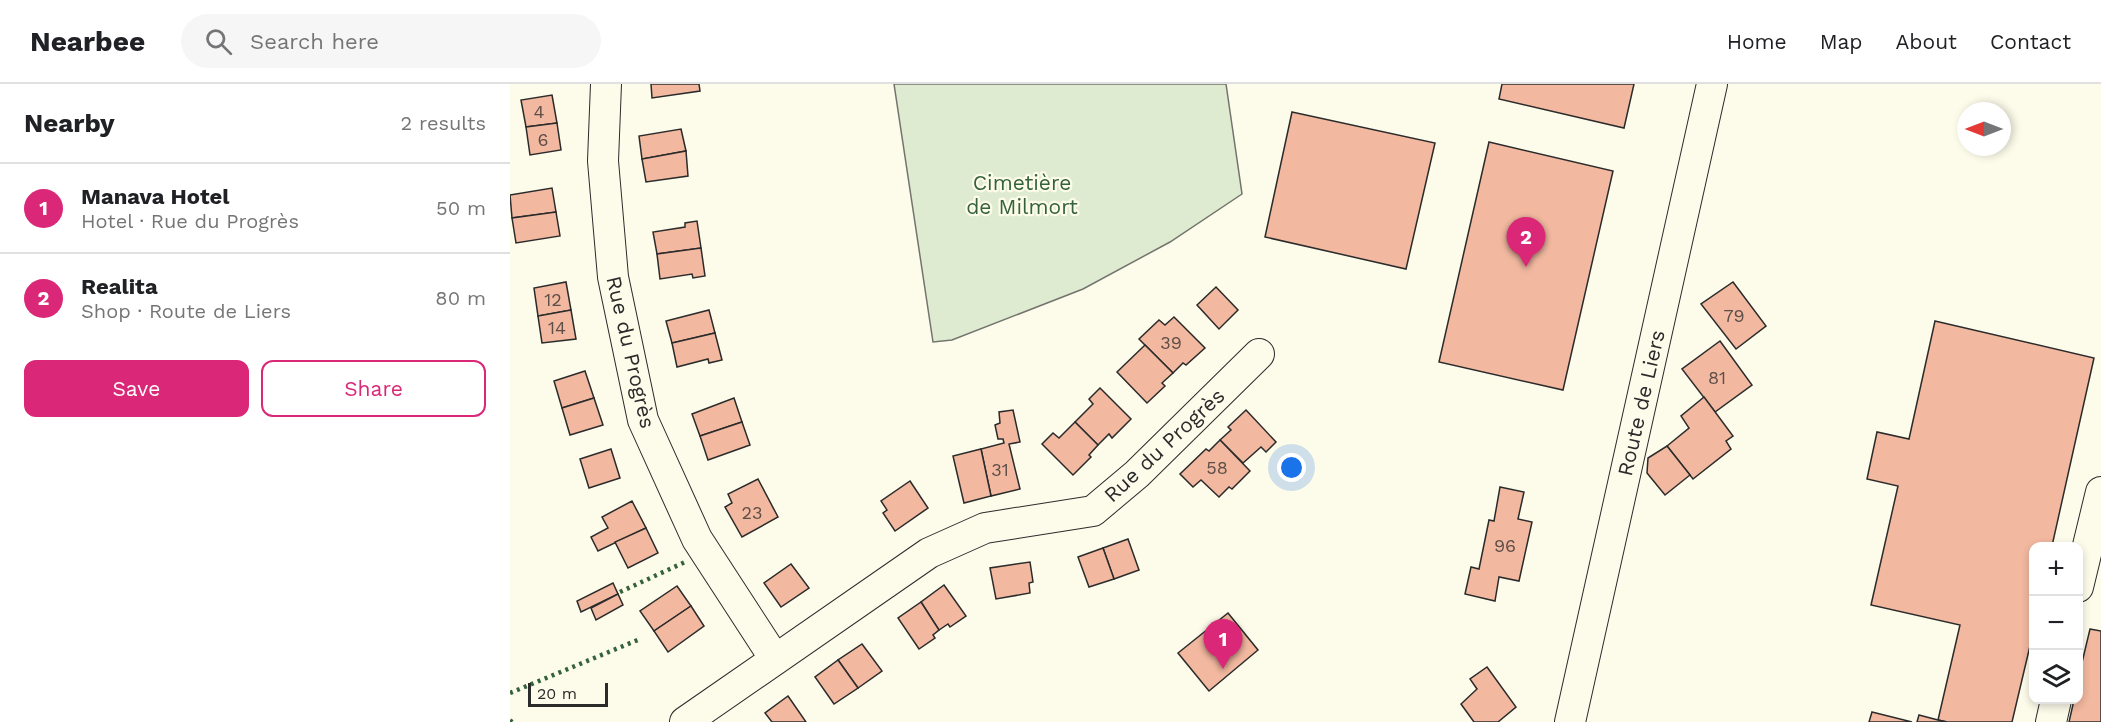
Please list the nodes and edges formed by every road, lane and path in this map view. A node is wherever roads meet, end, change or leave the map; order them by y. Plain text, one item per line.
1 (606, 84) edge
2 (1712, 84) edge
3 (1259, 354) dead end
4 (2101, 492) edge
5 (2083, 570) edge
6 (775, 659) junction
7 (2055, 704) edge
8 (685, 722) edge
9 (1570, 722) edge
10 (2051, 722) edge

1 - 6 street, Rue du Progrès
2 - 9 street, Route de Liers
3 - 6 street, Rue du Progrès
4 - 5 street
6 - 8 street, Rue du Progrès
7 - 10 street

